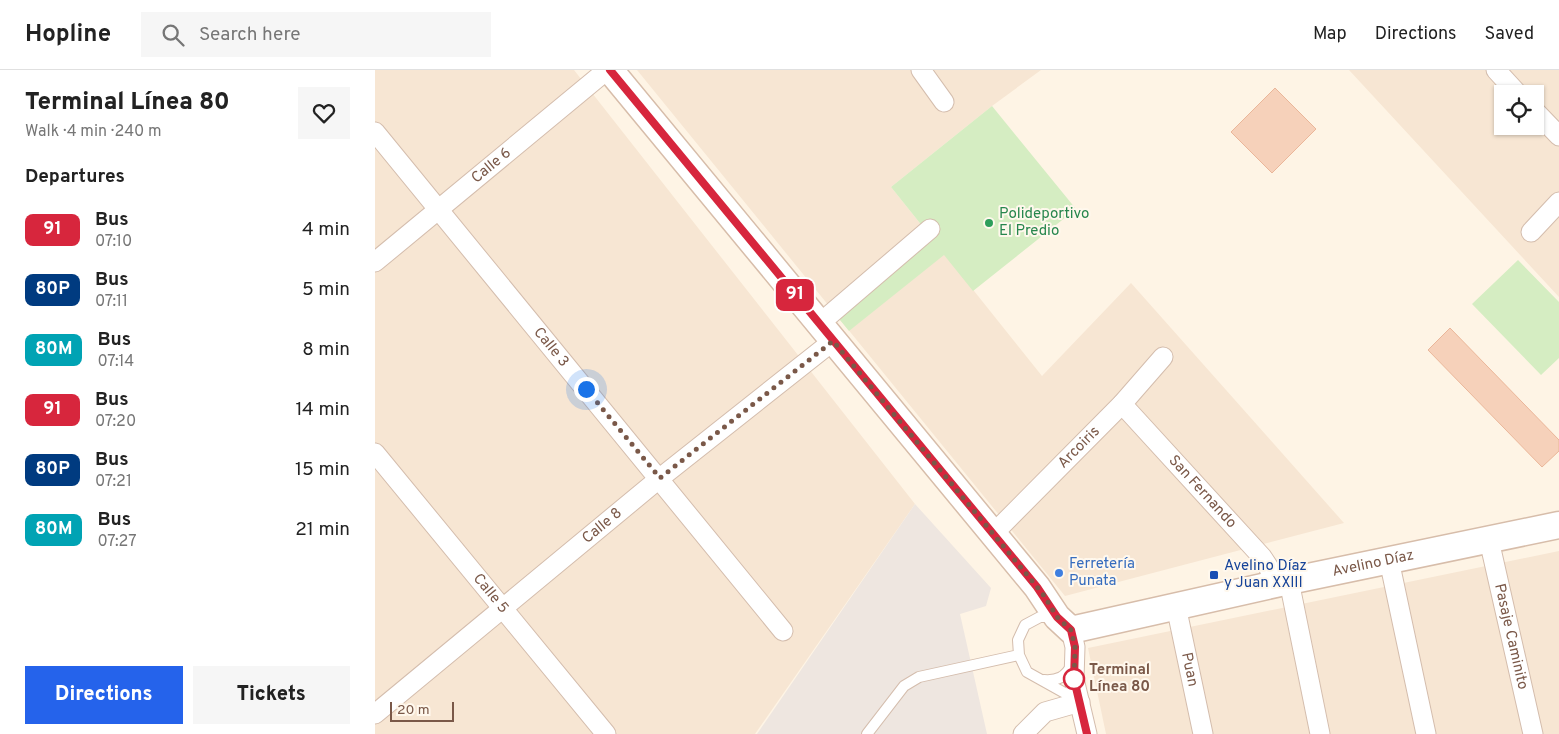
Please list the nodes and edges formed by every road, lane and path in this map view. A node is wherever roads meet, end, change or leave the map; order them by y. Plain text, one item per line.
1 (608, 70) edge
2 (921, 70) edge
3 (1496, 70) edge
4 (1510, 85) edge
5 (944, 102) dead end
6 (1544, 120) edge
7 (375, 132) edge
8 (1559, 136) edge
9 (1559, 202) edge
10 (439, 211) junction
11 (930, 229) dead end
12 (1531, 232) dead end
13 (375, 262) edge
14 (826, 333) junction
15 (1163, 357) dead end
16 (1122, 404) junction
17 (375, 453) edge
18 (660, 478) junction
19 (1559, 525) edge
20 (993, 534) junction
21 (1489, 540) junction
22 (1389, 560) junction
23 (1282, 583) junction
24 (1176, 606) junction
25 (503, 610) junction
26 (1064, 624) junction
27 (783, 631) dead end
28 (1019, 655) junction
29 (1073, 663) junction
30 (1040, 680) junction
31 (1080, 702) junction
32 (375, 714) edge
33 (606, 734) edge
34 (867, 734) edge
35 (1023, 734) edge
36 (1087, 734) edge
37 (1203, 734) edge
38 (1320, 734) edge
39 (1426, 734) edge
40 (1533, 734) edge

1 - 10 street, Calle 6
1 - 14 street
2 - 5 street
3 - 4 street
6 - 8 street
7 - 10 street, Calle 3
9 - 12 street
10 - 13 street, Calle 6
10 - 18 street, Calle 3
11 - 14 street, Calle 8
14 - 18 street, Calle 8
14 - 20 street
15 - 16 street, Arcoiris
16 - 20 street, Arcoiris
16 - 23 street, San Fernando
17 - 25 street, Calle 5
18 - 25 street, Calle 8
18 - 27 street, Calle 3
19 - 21 street, Avelino Díaz
20 - 26 street
21 - 22 street, Avelino Díaz
21 - 40 street, Pasaje Caminito
22 - 23 street, Avelino Díaz
22 - 39 street
23 - 24 street, Avelino Díaz
23 - 38 street, San Fernando
24 - 26 street, Avelino Díaz
24 - 37 street, Puan
25 - 32 street, Calle 8
25 - 33 street, Calle 5
26 - 28 lane
26 - 29 street
28 - 30 lane
28 - 34 lane
29 - 30 lane
29 - 31 street
30 - 31 lane
31 - 35 street
31 - 36 street

